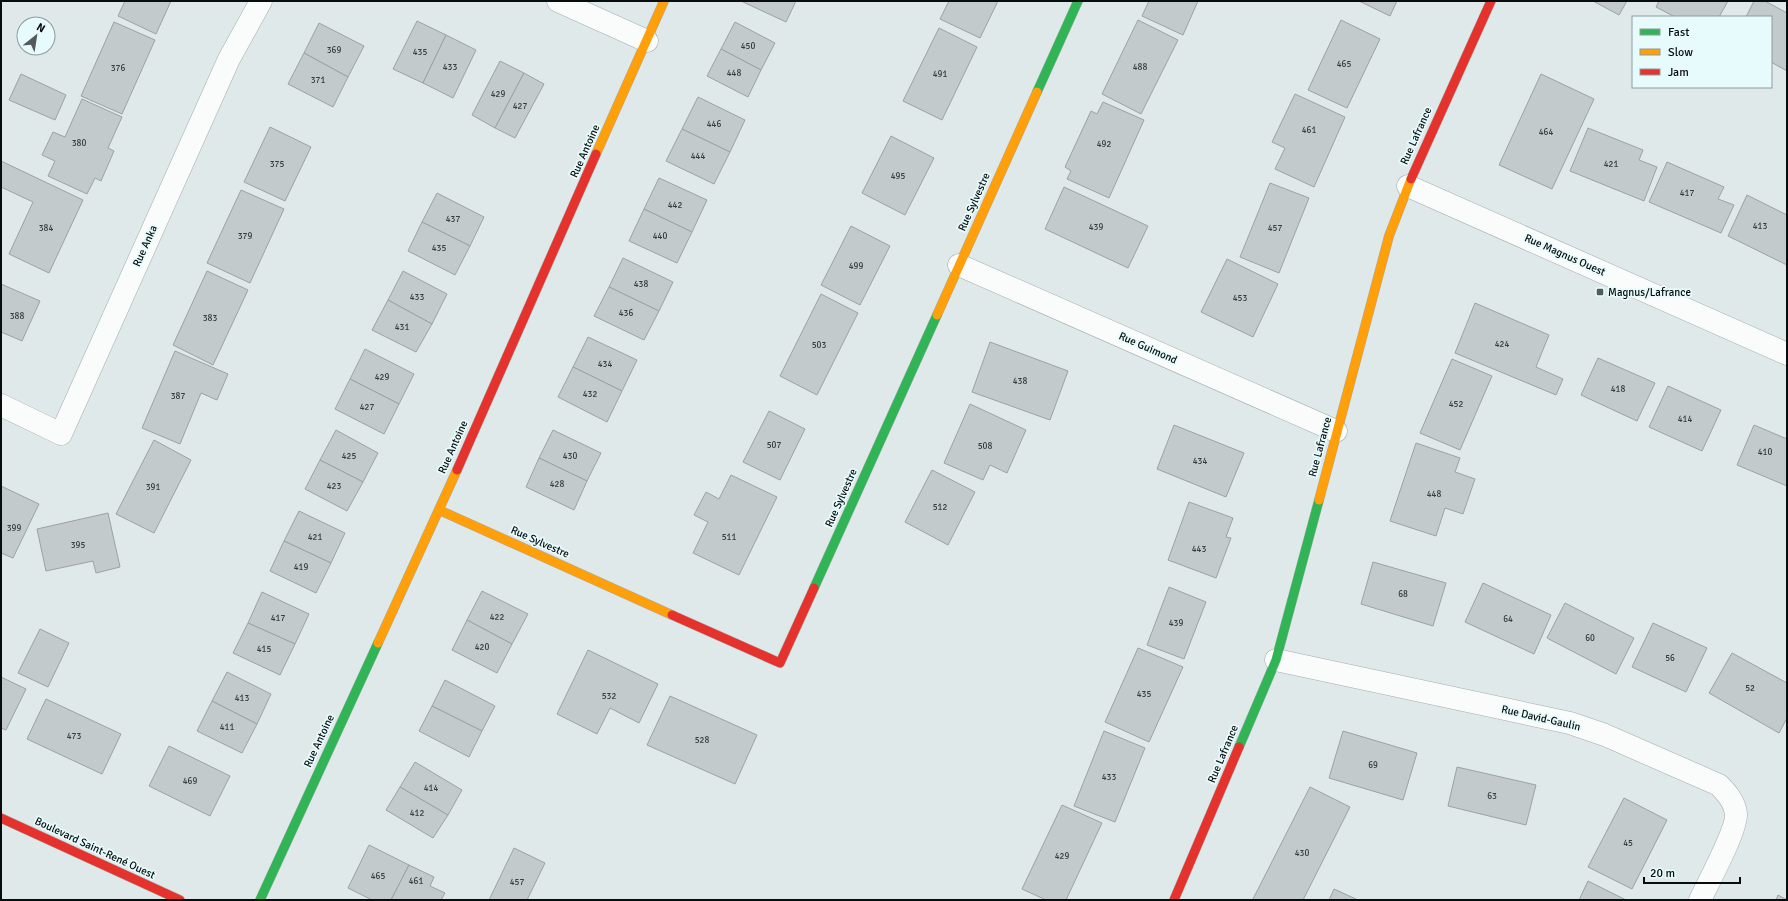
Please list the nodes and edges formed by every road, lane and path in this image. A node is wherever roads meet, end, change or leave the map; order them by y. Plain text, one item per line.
1 (260, 1) edge
2 (558, 1) edge
3 (664, 1) edge
4 (1078, 1) edge
5 (1491, 1) edge
6 (647, 41) junction
7 (1408, 186) junction
8 (959, 265) junction
9 (1787, 354) edge
10 (1, 406) edge
11 (1336, 431) junction
12 (439, 510) junction
13 (1276, 660) junction
14 (1, 818) edge
15 (180, 900) edge
16 (260, 900) edge
17 (1174, 900) edge
18 (1700, 900) edge

1 - 10 street, Rue Anka
2 - 6 street
3 - 6 street, Rue Antoine
4 - 8 street, Rue Sylvestre
5 - 7 street, Rue Lafrance
6 - 12 street, Rue Antoine
7 - 9 street, Rue Magnus Ouest
7 - 11 street, Rue Lafrance
8 - 11 street, Rue Guimond
8 - 12 street, Rue Sylvestre
11 - 13 street, Rue Lafrance
12 - 16 street, Rue Antoine
13 - 17 street, Rue Lafrance
13 - 18 street, Rue David-Gaulin
14 - 15 street, Boulevard Saint-René Ouest

